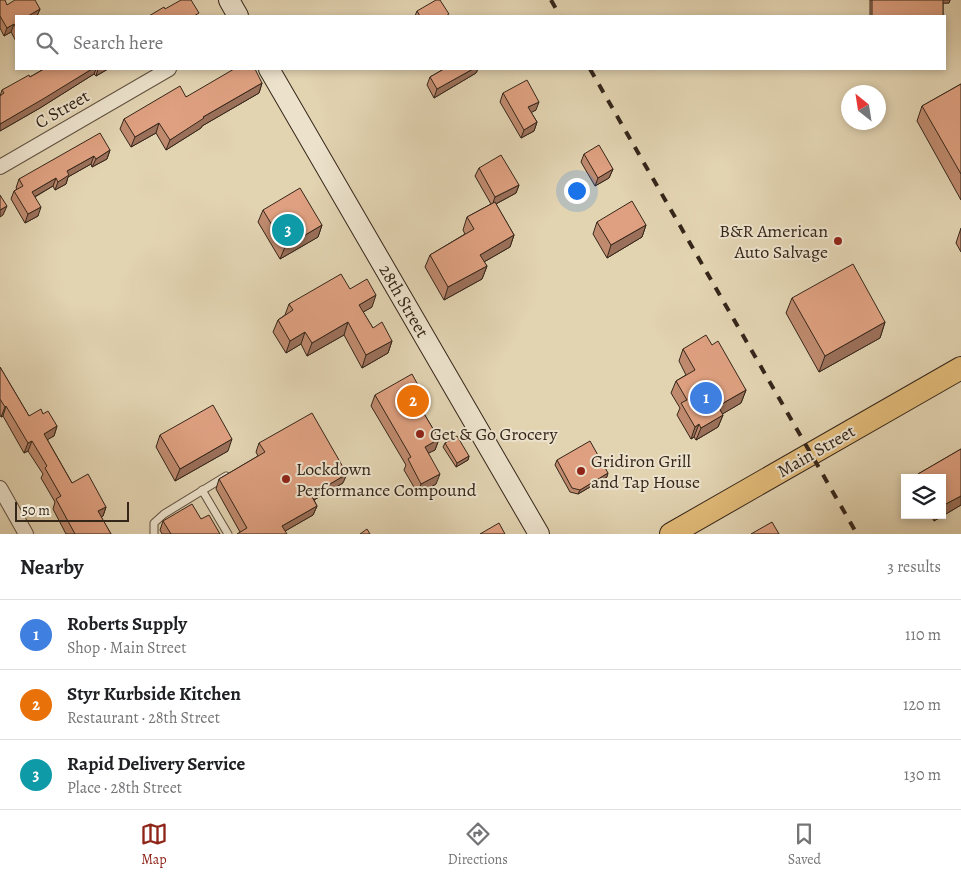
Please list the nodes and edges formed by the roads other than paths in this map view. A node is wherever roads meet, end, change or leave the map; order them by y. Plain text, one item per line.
1 (229, 0) edge
2 (237, 15) edge
3 (167, 70) edge
4 (270, 70) edge
5 (0, 167) edge
6 (961, 368) edge
7 (236, 470) edge
8 (0, 488) edge
9 (202, 490) junction
10 (26, 534) edge
11 (154, 534) edge
12 (228, 534) edge
13 (539, 534) edge
14 (671, 534) edge

1 - 2 main road
3 - 5 street, C Street
4 - 13 main road, 28th Street
6 - 14 main road, Main Street
7 - 9 lane
8 - 10 street
9 - 11 lane
9 - 12 lane

